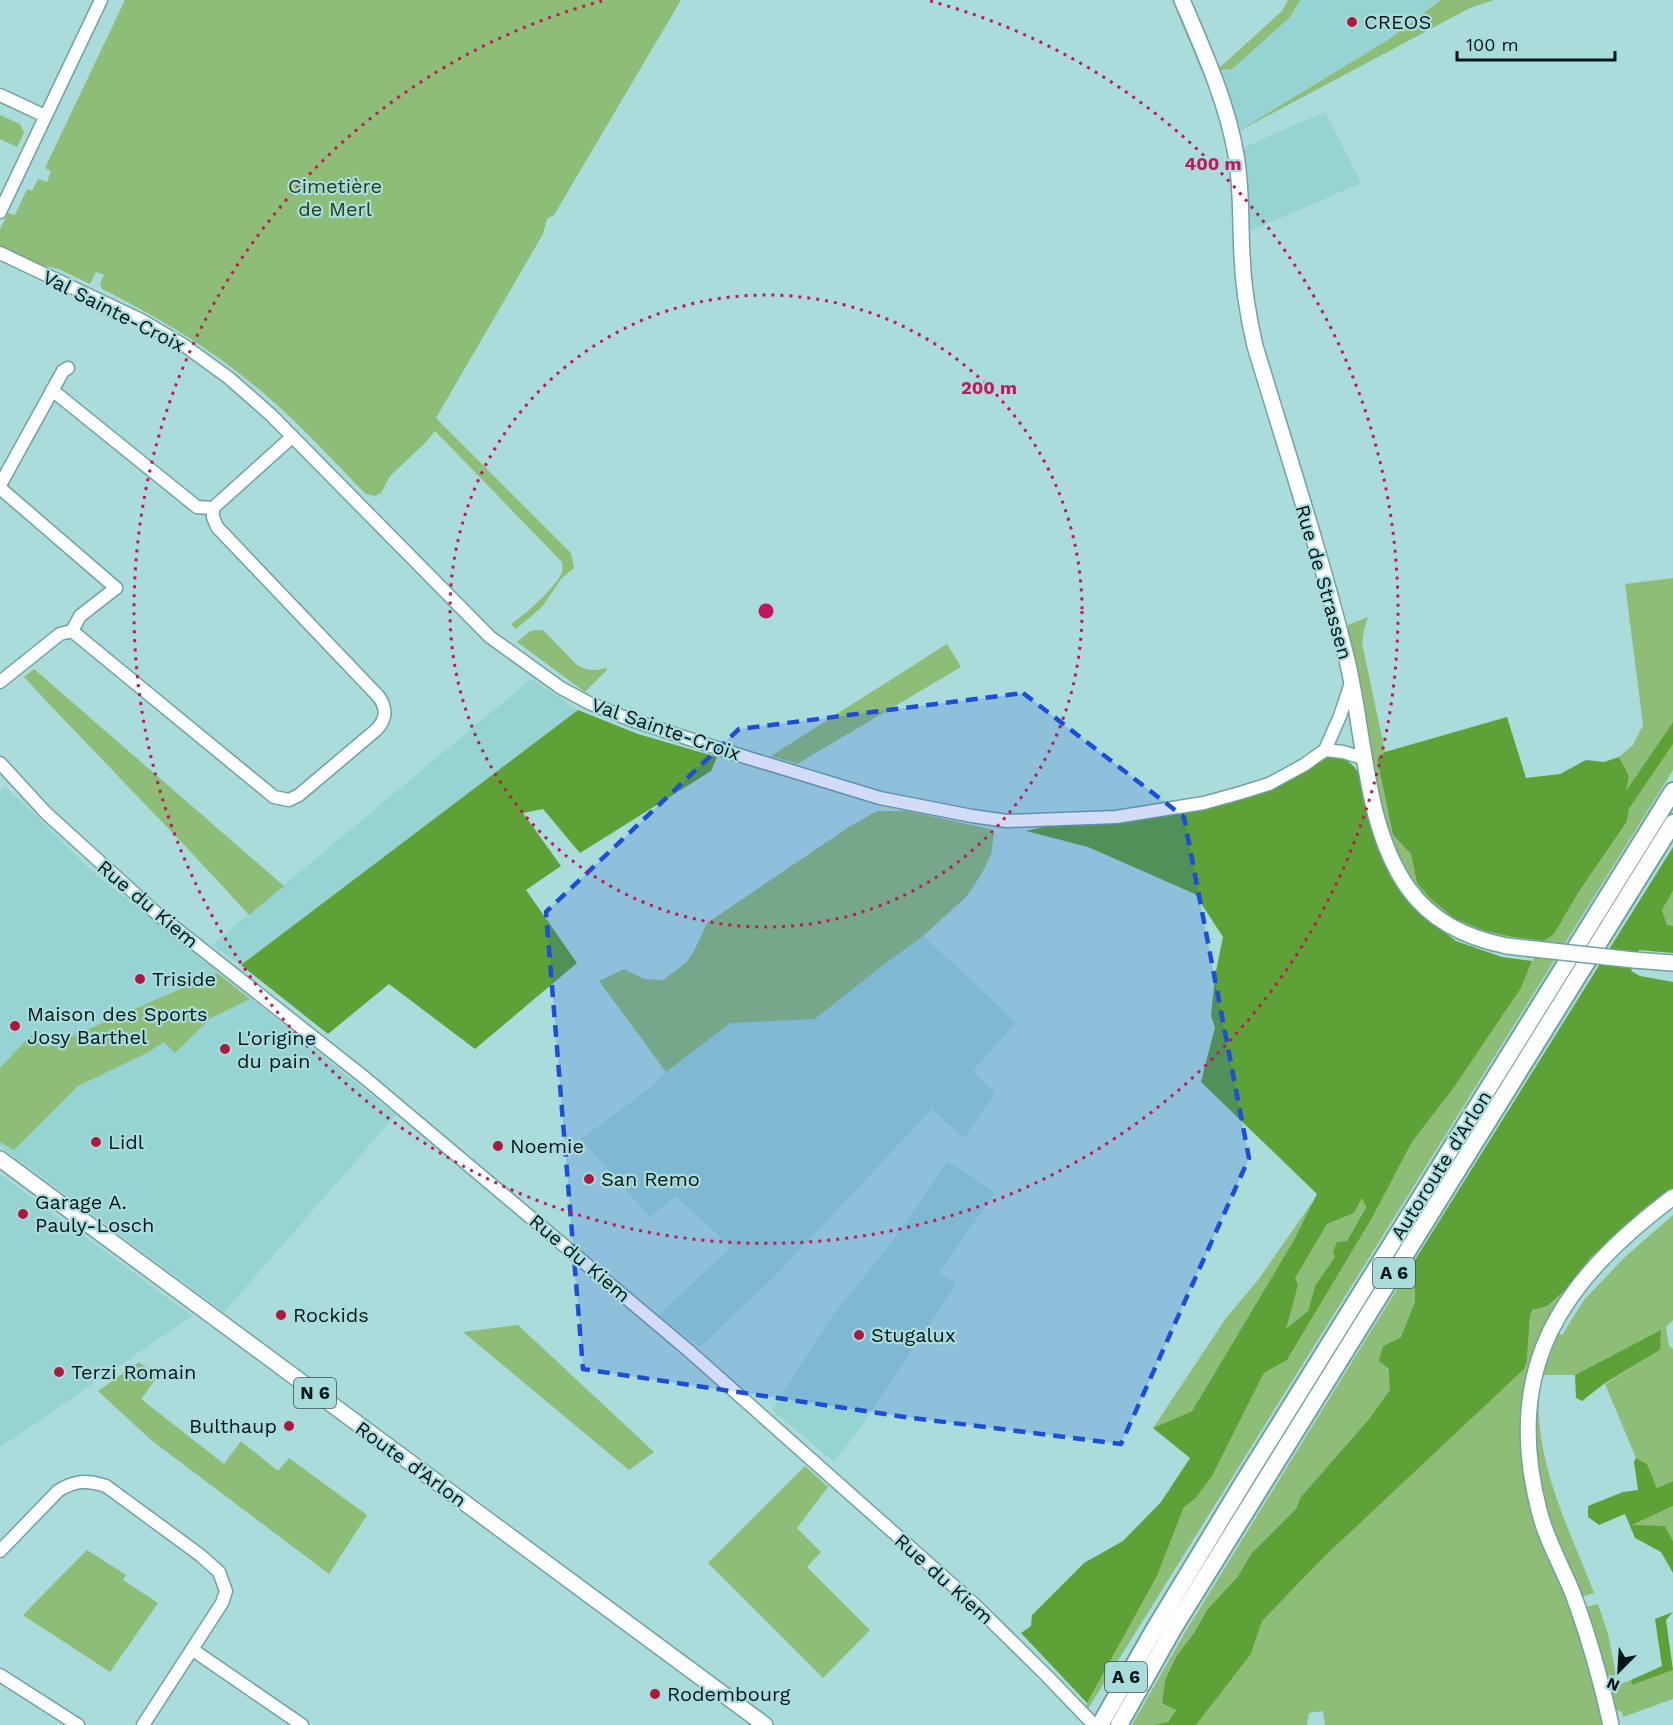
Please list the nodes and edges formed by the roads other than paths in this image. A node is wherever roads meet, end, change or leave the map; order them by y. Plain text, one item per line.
1 (101, 0) edge
2 (1182, 0) edge
3 (0, 95) edge
4 (45, 116) junction
5 (0, 212) edge
6 (0, 253) edge
7 (68, 368) dead end
8 (52, 390) junction
9 (292, 437) junction
10 (0, 486) edge
11 (213, 508) junction
12 (72, 631) junction
13 (0, 682) edge
14 (1352, 682) junction
15 (1325, 750) junction
16 (1366, 759) junction
17 (0, 763) edge
18 (1673, 791) edge
19 (1673, 823) edge
20 (1673, 963) edge
21 (0, 1159) edge
22 (1673, 1197) edge
23 (0, 1551) edge
24 (193, 1650) junction
25 (0, 1675) edge
26 (78, 1725) edge
27 (143, 1725) edge
28 (302, 1725) edge
29 (765, 1725) edge
30 (1094, 1725) edge
31 (1100, 1725) edge
32 (1119, 1725) edge
33 (1611, 1725) edge

1 - 4 street
2 - 14 main road, Rue de Strassen
3 - 4 street
4 - 5 street
6 - 9 street, Val Sainte-Croix
7 - 8 street
8 - 10 street
8 - 11 street
9 - 11 street
9 - 15 street, Val Sainte-Croix
10 - 12 street
11 - 12 street
12 - 13 street
14 - 15 street
14 - 16 main road, Rue de Strassen
15 - 16 street
16 - 20 main road, Rue de Strassen, bridge
17 - 30 street, Rue du Kiem
18 - 31 highway, Autoroute d'Arlon / A 6
19 - 32 highway, Autoroute d'Arlon / A 6
21 - 29 main road, Route d'Arlon / N 6
22 - 33 main road
23 - 24 street
24 - 27 street
24 - 28 street
25 - 26 street

